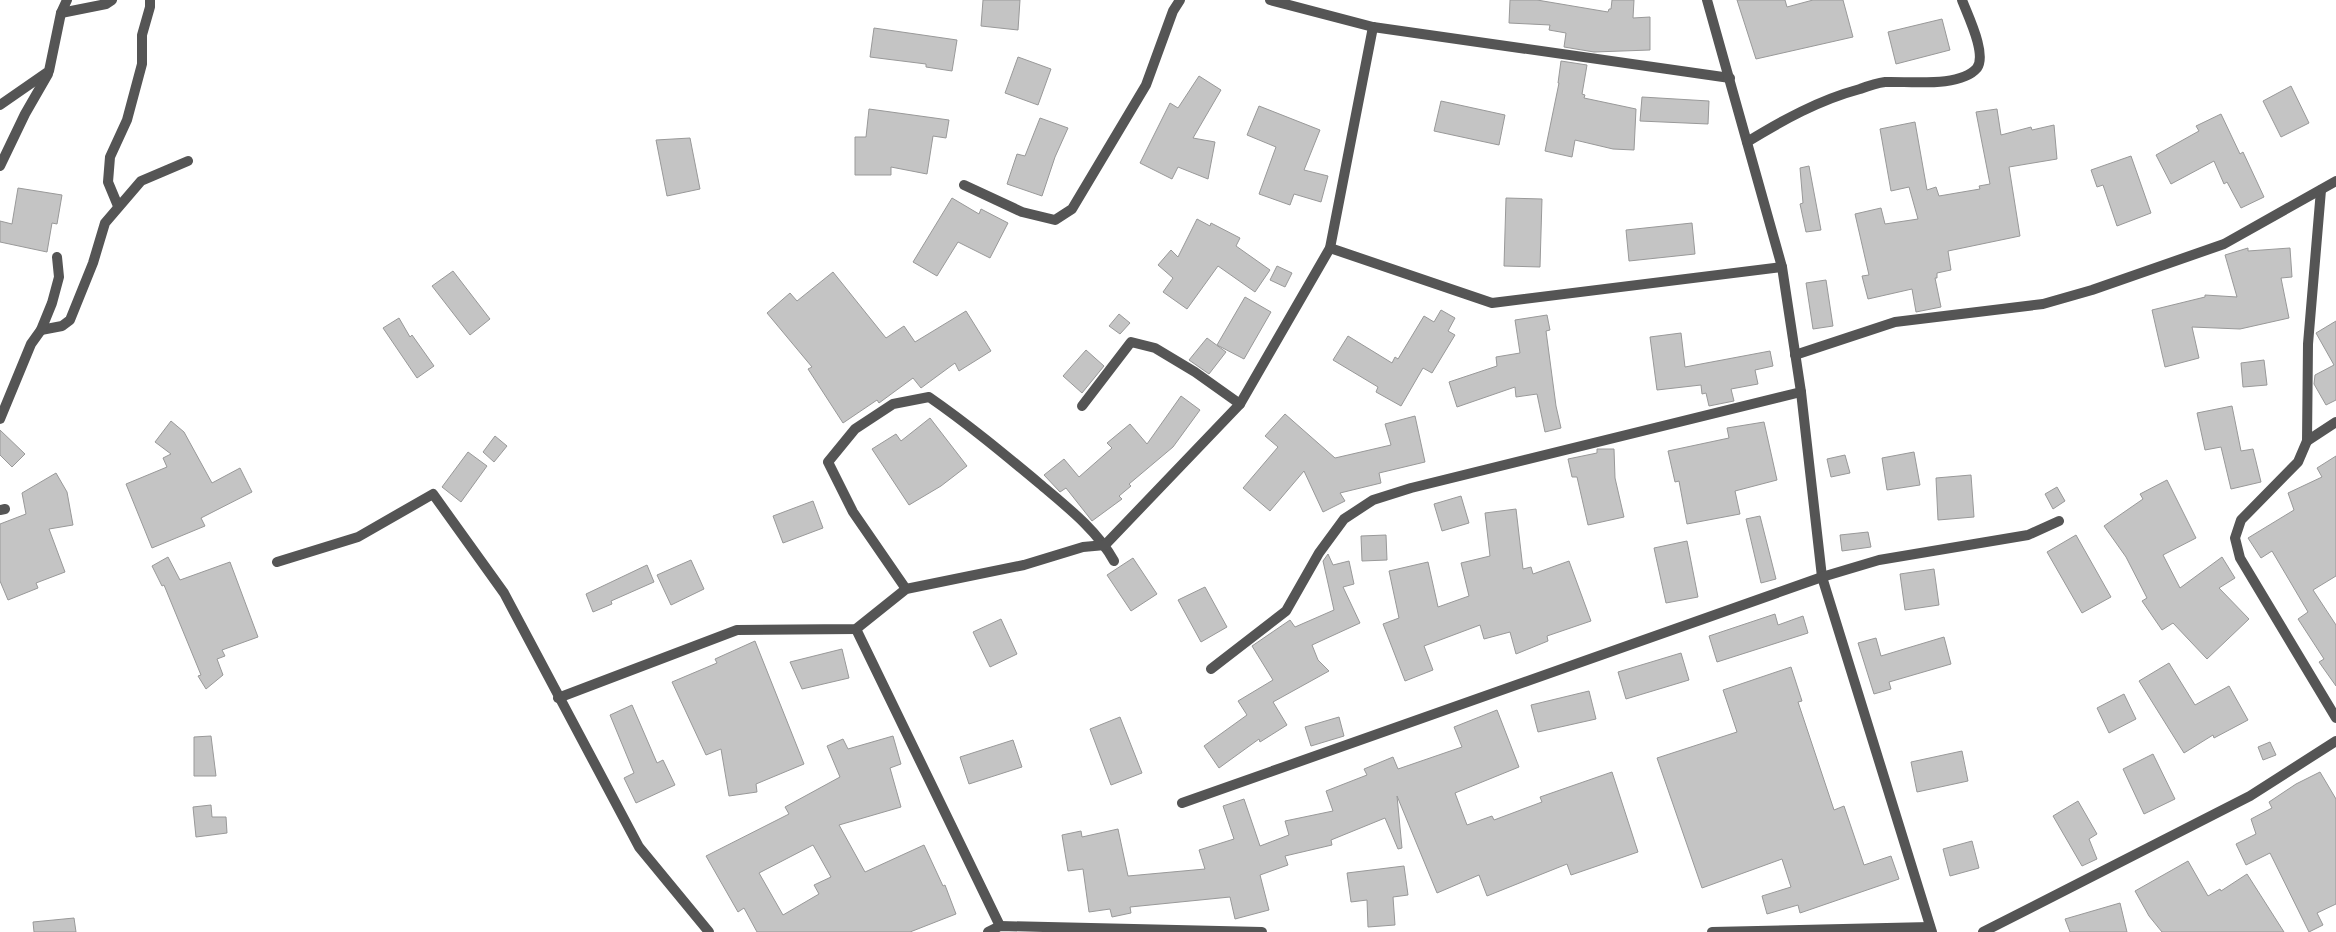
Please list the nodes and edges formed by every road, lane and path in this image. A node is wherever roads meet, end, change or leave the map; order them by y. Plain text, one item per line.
1 (67, 0) edge
2 (112, 0) edge
3 (150, 0) edge
4 (1180, 0) edge
5 (1270, 0) edge
6 (1707, 0) edge
7 (1962, 0) edge
8 (61, 13) junction
9 (1373, 27) junction
10 (50, 71) junction
11 (1730, 78) junction
12 (0, 105) edge
13 (1747, 142) junction
14 (188, 162) dead end
15 (0, 166) edge
16 (2336, 181) edge
17 (964, 186) dead end
18 (2320, 190) junction
19 (118, 206) junction
20 (1330, 248) junction
21 (57, 257) dead end
22 (1782, 267) junction
23 (41, 330) junction
24 (1795, 355) junction
25 (1801, 392) junction
26 (1240, 404) junction
27 (1082, 406) dead end
28 (0, 419) edge
29 (2336, 422) edge
30 (2307, 441) junction
31 (2059, 521) dead end
32 (1105, 545) junction
33 (1114, 560) dead end
34 (277, 562) dead end
35 (1822, 577) junction
36 (906, 589) junction
37 (856, 629) junction
38 (1211, 669) dead end
39 (558, 698) junction
40 (2336, 718) edge
41 (2336, 740) edge
42 (1182, 803) dead end
43 (1000, 926) junction
44 (1931, 930) edge
45 (709, 932) edge
46 (988, 932) edge
47 (1262, 932) edge
48 (1712, 932) edge
49 (1983, 932) edge

1 - 8 street
2 - 8 street
3 - 19 street
4 - 17 street
5 - 9 street
6 - 11 street
7 - 13 street
8 - 10 street
9 - 11 street
9 - 20 street
10 - 12 street
10 - 15 street
11 - 13 street
13 - 22 street
14 - 19 street
16 - 18 street
18 - 24 street
18 - 30 street
19 - 23 street
20 - 22 street
20 - 26 street
21 - 23 street
22 - 24 street
23 - 28 street
24 - 25 street
25 - 35 street
25 - 38 street
26 - 27 street
26 - 32 street
29 - 30 street
30 - 40 street
31 - 35 street
32 - 33 street
32 - 36 street
32 - 36 street
34 - 39 street
35 - 42 street
35 - 44 street
36 - 37 street
37 - 39 street
37 - 43 street
39 - 45 street
41 - 49 street
43 - 46 street
43 - 47 street
44 - 48 street

